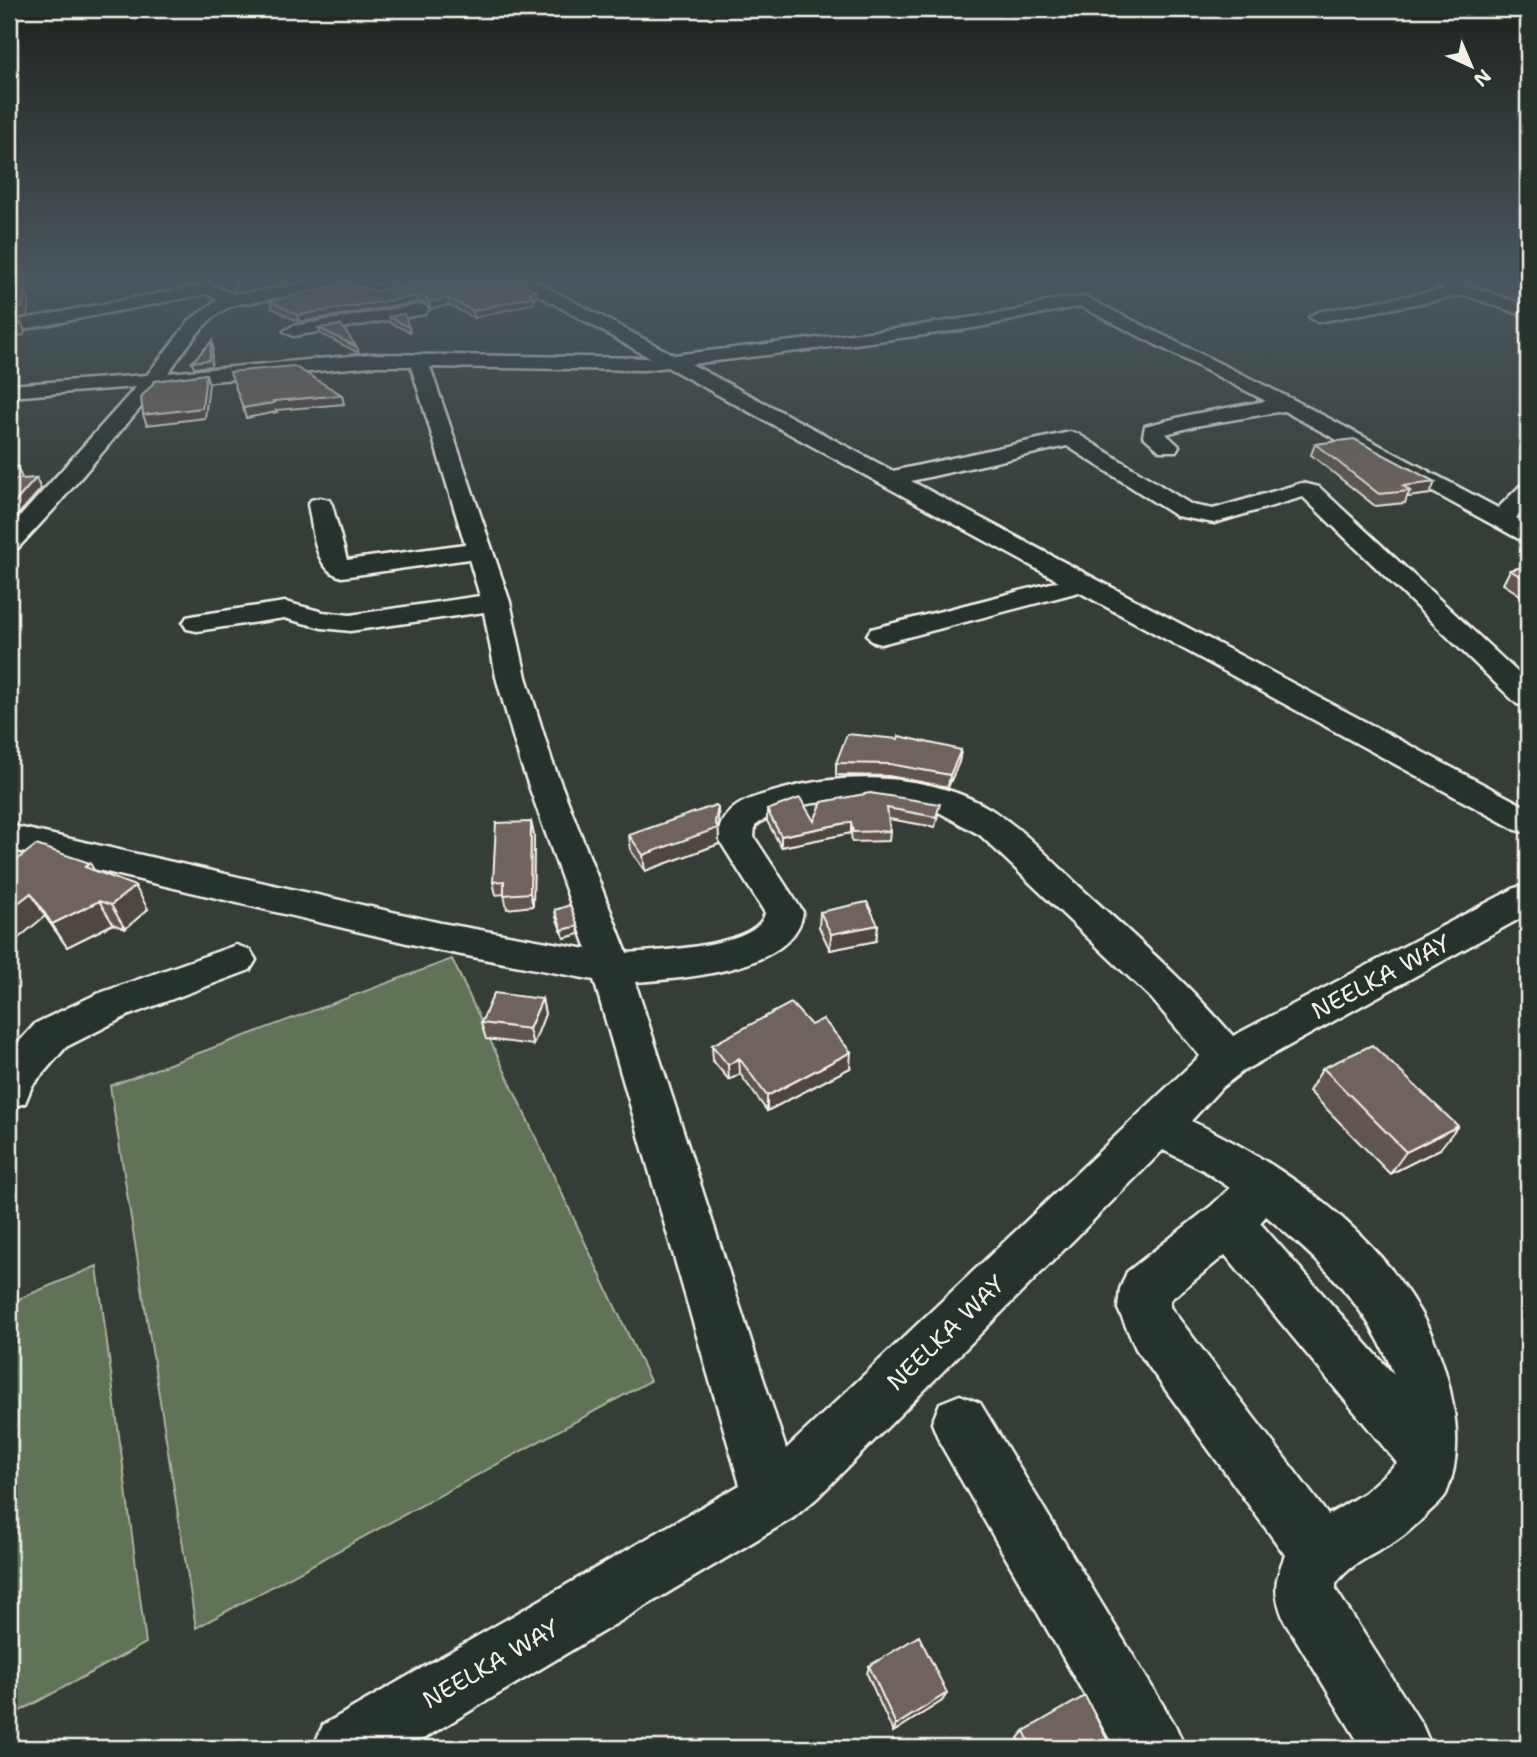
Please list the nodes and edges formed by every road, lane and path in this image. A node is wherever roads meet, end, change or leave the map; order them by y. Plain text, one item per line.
1 (166, 363) edge
2 (335, 363) edge
3 (419, 363) edge
4 (560, 363) edge
5 (653, 363) edge
6 (678, 363) edge
7 (1206, 363) edge
8 (314, 364) joint
9 (153, 380) junction
10 (9, 391) edge
11 (1287, 404) junction
12 (1168, 446) dead end
13 (891, 478) junction
14 (1528, 491) edge
15 (320, 505) dead end
16 (1501, 519) junction
17 (1528, 534) edge
18 (9, 543) edge
19 (480, 550) junction
20 (1085, 582) junction
21 (496, 601) junction
22 (197, 623) dead end
23 (881, 635) dead end
24 (1528, 698) edge
25 (1528, 822) edge
26 (9, 837) edge
27 (1528, 897) edge
28 (236, 960) dead end
29 (611, 969) junction
30 (1228, 1059) junction
31 (9, 1090) edge
32 (1158, 1126) junction
33 (1245, 1205) junction
34 (960, 1423) dead end
35 (1428, 1457) junction
36 (773, 1498) junction
37 (1320, 1553) junction
38 (346, 1748) edge
39 (1152, 1748) edge
40 (1399, 1748) edge

1 - 9 street
2 - 8 street
3 - 19 street
4 - 5 street
6 - 13 street
7 - 11 street
8 - 9 street
9 - 10 street
9 - 18 street
11 - 12 street
11 - 16 street
13 - 20 street
13 - 24 street
14 - 16 street
15 - 19 street
16 - 17 street
19 - 21 street
20 - 23 street
20 - 25 street
21 - 22 street
21 - 29 street
26 - 29 street
27 - 30 street, NEELKA WAY
28 - 31 street
29 - 30 street
29 - 36 street
30 - 32 street, NEELKA WAY
32 - 33 street
32 - 36 street, NEELKA WAY
33 - 35 street
33 - 35 street
33 - 37 street
34 - 39 street
35 - 37 street
36 - 38 street, NEELKA WAY
37 - 40 street

